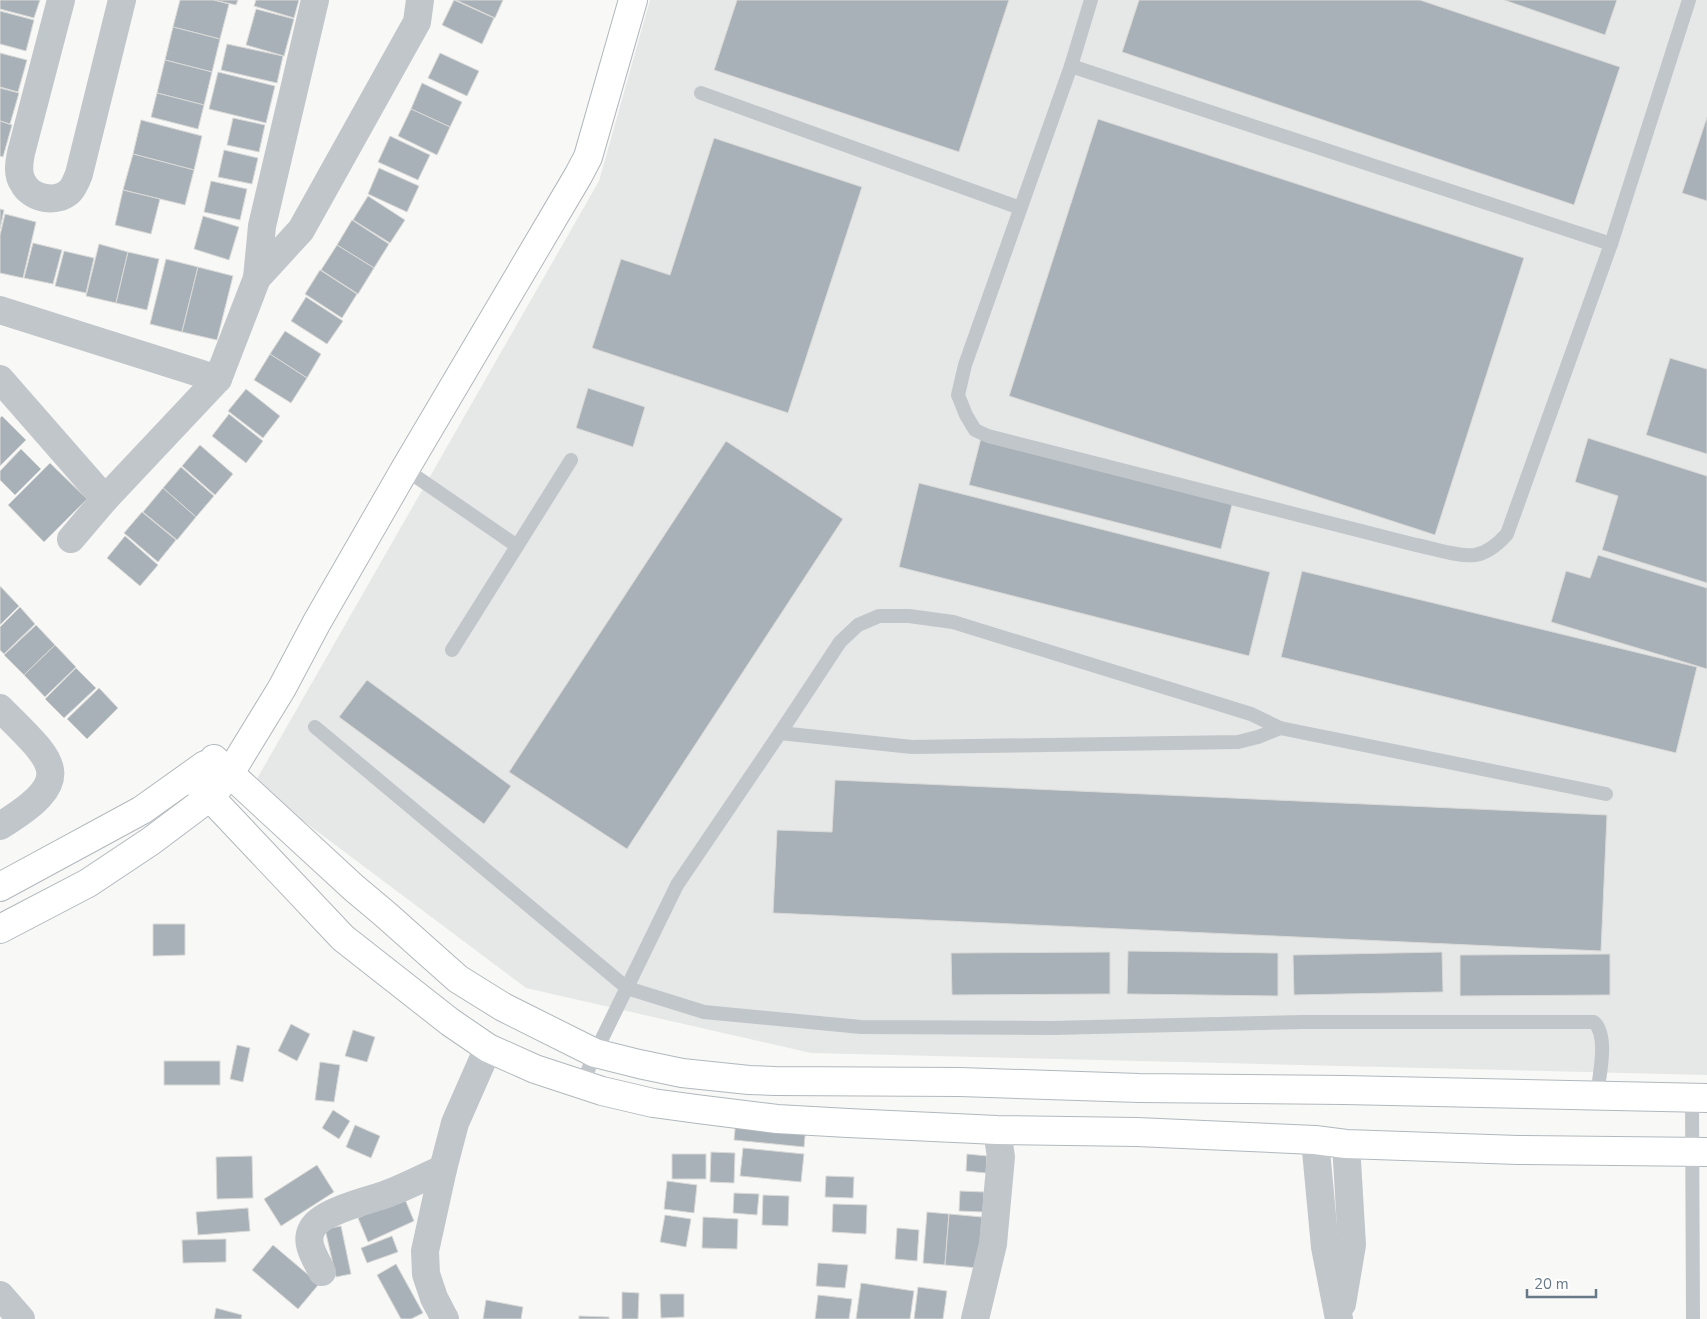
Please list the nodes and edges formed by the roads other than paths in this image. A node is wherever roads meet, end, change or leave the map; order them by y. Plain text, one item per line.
1 (61, 0) edge
2 (122, 0) edge
3 (315, 0) edge
4 (420, 0) edge
5 (633, 0) edge
6 (1092, 0) edge
7 (1689, 0) edge
8 (1071, 66) junction
9 (701, 93) dead end
10 (1020, 208) junction
11 (1611, 244) junction
12 (257, 278) junction
13 (0, 310) edge
14 (218, 379) junction
15 (0, 380) edge
16 (570, 460) dead end
17 (404, 469) junction
18 (105, 499) junction
19 (71, 539) dead end
20 (517, 546) junction
21 (452, 650) dead end
22 (0, 708) edge
23 (315, 727) dead end
24 (1280, 728) junction
25 (780, 733) junction
26 (222, 766) junction
27 (190, 776) junction
28 (1606, 794) dead end
29 (210, 796) junction
30 (0, 826) edge
31 (0, 887) edge
32 (0, 928) edge
33 (627, 988) junction
34 (488, 1048) junction
35 (595, 1053) junction
36 (582, 1085) junction
37 (1139, 1088) junction
38 (1597, 1096) junction
39 (1700, 1098) edge
40 (997, 1130) junction
41 (1137, 1132) junction
42 (1315, 1140) junction
43 (1346, 1144) junction
44 (1700, 1152) edge
45 (443, 1168) junction
46 (322, 1272) dead end
47 (0, 1295) edge
48 (21, 1319) edge
49 (445, 1319) edge
50 (975, 1319) edge
51 (1339, 1319) edge
52 (1693, 1319) edge

1 - 2 street
3 - 12 street
4 - 12 street
5 - 17 street
6 - 8 lane
7 - 11 lane
8 - 10 lane
8 - 11 lane
9 - 10 lane
10 - 11 lane
12 - 14 street
13 - 14 street
14 - 18 street
15 - 18 street
16 - 20 lane
17 - 20 lane
17 - 26 street
18 - 19 street
20 - 21 lane
22 - 30 street
23 - 33 lane
24 - 25 lane
24 - 25 lane
24 - 28 lane
25 - 33 lane
26 - 27 street
26 - 29 street
26 - 35 street
27 - 29 street
27 - 31 street
29 - 32 street
29 - 34 street
33 - 35 lane
33 - 38 lane
34 - 36 street
34 - 45 street
35 - 36 lane
35 - 37 street
36 - 40 street
37 - 38 street
37 - 41 street
38 - 39 street
39 - 44 lane
40 - 41 street
40 - 50 street
41 - 42 street
42 - 43 street
42 - 51 street
43 - 44 street
43 - 51 street
44 - 52 lane
45 - 46 street
45 - 49 street
47 - 48 street

